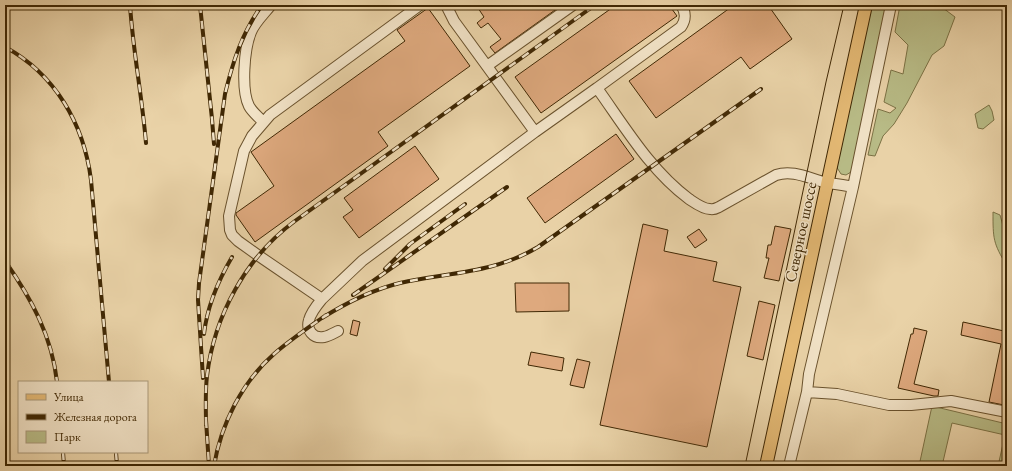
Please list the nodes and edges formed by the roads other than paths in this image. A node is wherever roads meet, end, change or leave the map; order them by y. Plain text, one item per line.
1 (271, 5) edge
2 (420, 5) edge
3 (446, 5) edge
4 (573, 5) edge
5 (681, 5) edge
6 (866, 5) edge
7 (891, 5) edge
8 (487, 66) junction
9 (597, 88) junction
10 (263, 122) junction
11 (535, 132) junction
12 (827, 183) junction
13 (852, 187) junction
14 (322, 298) junction
15 (338, 331) dead end
16 (807, 392) junction
17 (1007, 412) edge
18 (766, 466) edge
19 (789, 466) edge

1 - 10 lane
2 - 10 lane
3 - 8 lane
4 - 8 lane
5 - 9 lane
6 - 12 main road, Северное шоссе
7 - 13 lane
8 - 11 lane
9 - 11 lane
9 - 12 lane
10 - 14 lane
11 - 14 lane
12 - 13 lane
12 - 18 main road, Северное шоссе
13 - 16 lane
14 - 15 lane
16 - 17 lane
16 - 19 lane

